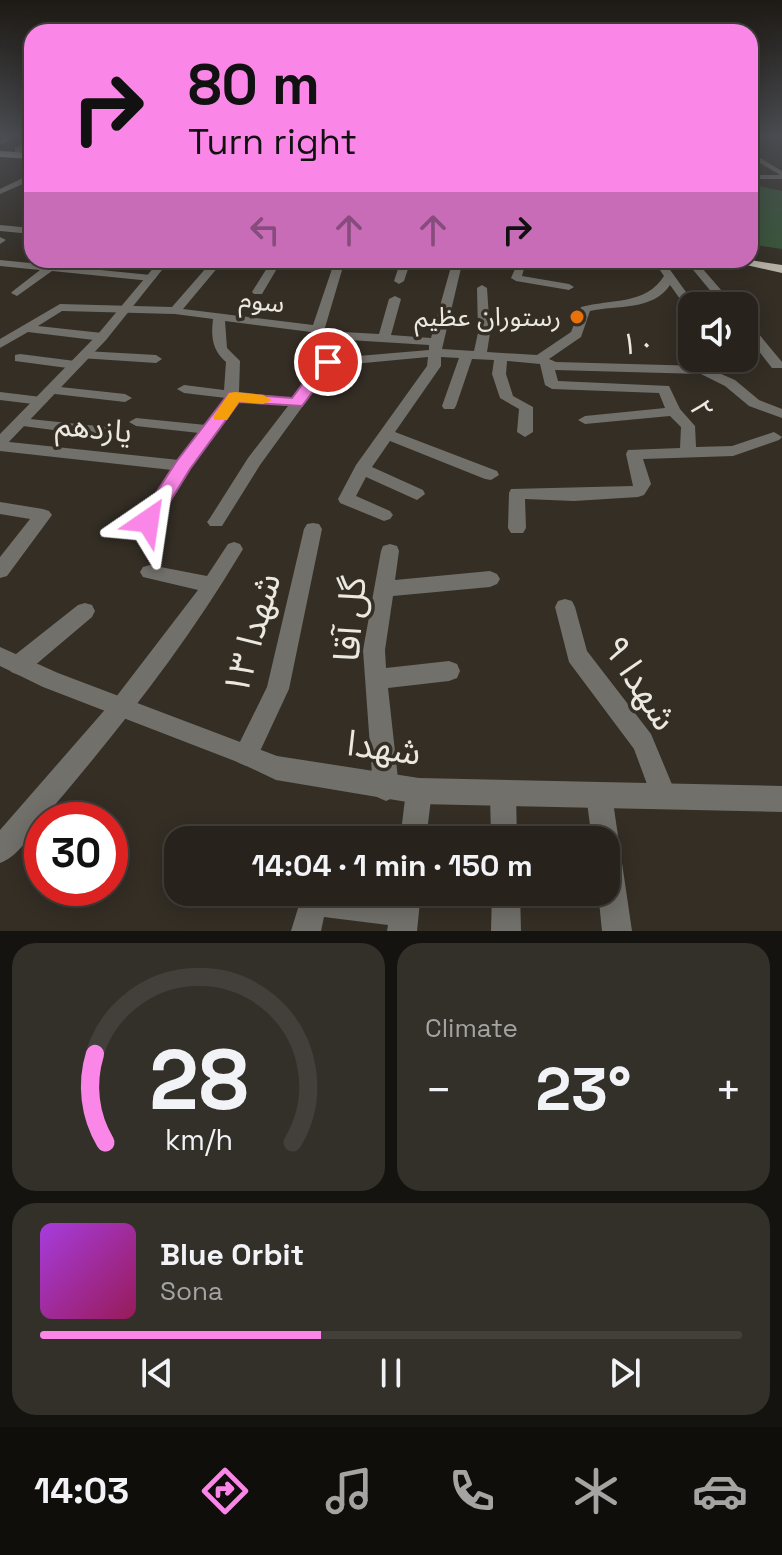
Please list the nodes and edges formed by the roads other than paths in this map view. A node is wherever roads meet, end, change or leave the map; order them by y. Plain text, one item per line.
1 (24, 181) edge
2 (0, 192) edge
3 (0, 228) edge
4 (24, 230) edge
5 (758, 257) edge
6 (782, 261) edge
7 (24, 262) edge
8 (0, 263) edge
9 (19, 265) junction
10 (24, 265) edge
11 (758, 265) edge
12 (50, 268) joint
13 (73, 268) edge
14 (112, 268) edge
15 (159, 268) edge
16 (212, 268) edge
17 (272, 268) edge
18 (337, 268) edge
19 (403, 268) edge
20 (456, 268) edge
21 (521, 268) edge
22 (663, 268) edge
23 (697, 268) edge
24 (782, 269) edge
25 (70, 270) junction
26 (105, 273) junction
27 (669, 277) junction
28 (151, 278) junction
29 (399, 281) dead end
30 (569, 287) dead end
31 (482, 288) dead end
32 (258, 292) dead end
33 (680, 292) edge
34 (717, 292) edge
35 (17, 293) dead end
36 (395, 299) dead end
37 (125, 310) junction
38 (175, 311) junction
39 (219, 318) junction
40 (26, 328) junction
41 (318, 329) junction
42 (102, 337) junction
43 (384, 339) junction
44 (758, 341) edge
45 (0, 344) edge
46 (436, 347) junction
47 (473, 356) junction
48 (501, 357) junction
49 (20, 358) dead end
50 (156, 359) dead end
51 (80, 360) junction
52 (543, 361) junction
53 (777, 365) dead end
54 (184, 389) dead end
55 (0, 396) edge
56 (46, 396) junction
57 (235, 396) junction
58 (125, 398) dead end
59 (296, 403) junction
60 (449, 406) dead end
61 (674, 411) junction
62 (782, 414) edge
63 (585, 420) dead end
64 (20, 422) junction
65 (136, 422) dead end
66 (212, 430) junction
67 (107, 432) dead end
68 (525, 432) dead end
69 (386, 434) junction
70 (774, 437) dead end
71 (0, 445) edge
72 (688, 451) junction
73 (183, 466) junction
74 (362, 469) junction
75 (491, 475) dead end
76 (417, 494) dead end
77 (0, 508) edge
78 (384, 515) dead end
79 (148, 521) dead end
80 (216, 522) dead end
81 (517, 528) dead end
82 (313, 529) dead end
83 (234, 549) dead end
84 (390, 551) dead end
85 (0, 571) edge
86 (150, 572) dead end
87 (490, 579) dead end
88 (213, 585) junction
89 (384, 589) junction
90 (565, 607) dead end
91 (85, 611) dead end
92 (9, 661) edge
93 (449, 671) dead end
94 (378, 679) junction
95 (125, 708) junction
96 (246, 754) junction
97 (386, 788) junction
98 (419, 791) junction
99 (503, 793) junction
100 (663, 794) junction
101 (599, 795) junction
102 (782, 799) edge
103 (415, 826) edge
104 (504, 826) edge
105 (603, 826) edge
106 (0, 850) edge
107 (506, 906) edge
108 (614, 906) edge
109 (404, 912) edge
110 (306, 931) edge
111 (506, 931) edge
112 (617, 931) edge

1 - 2 street
3 - 4 street
5 - 6 main road
7 - 9 street
8 - 9 street
9 - 10 street
11 - 24 main road
12 - 25 street
12 - 35 street
13 - 25 street
14 - 26 street
15 - 28 street
16 - 38 street
17 - 32 street
18 - 41 street
19 - 29 street
20 - 46 street
21 - 30 street
22 - 27 street
23 - 34 street
25 - 26 street
26 - 28 street
27 - 33 street
27 - 52 street
28 - 37 street
31 - 47 street
36 - 43 street
37 - 38 street, سوم
37 - 40 street, سوم
37 - 42 street
38 - 39 street, سوم
39 - 41 street, سوم
39 - 57 street
40 - 42 street
40 - 45 street
41 - 43 street, سوم
42 - 51 street
43 - 46 street, سوم
44 - 53 street
46 - 47 street, ۱۰
46 - 59 street
46 - 69 street
47 - 48 street, ۱۰
47 - 60 street
48 - 52 street, ۱۰
48 - 68 street
49 - 51 street
50 - 51 street
51 - 56 street
52 - 61 street, ۲
52 - 62 street, ۱۰
54 - 57 street
55 - 56 street
56 - 58 street
56 - 64 street
57 - 59 street
57 - 66 street
59 - 80 street
61 - 63 street
61 - 72 street, ۲
64 - 67 street
64 - 71 street
65 - 66 street
66 - 73 street
69 - 74 street
69 - 75 street
70 - 72 street
71 - 73 street, یازدهم
72 - 81 street
73 - 79 street
74 - 76 street
74 - 78 street
77 - 85 street
82 - 96 street, شهدا ۱۳
83 - 88 street
84 - 89 street, گل آقا
86 - 88 street
87 - 89 street
88 - 95 street
89 - 94 street, گل آقا
90 - 100 street, شهدا ۹
91 - 92 street
92 - 95 street, شهدا
93 - 94 street
94 - 97 street, گل آقا
95 - 96 street, شهدا
95 - 106 street
96 - 97 street, شهدا
97 - 98 street, شهدا
98 - 99 street, شهدا
98 - 103 street
99 - 101 street, شهدا
99 - 104 street
100 - 101 street, شهدا
100 - 102 street, شهدا
101 - 105 street
107 - 111 street
108 - 112 street
109 - 110 street

